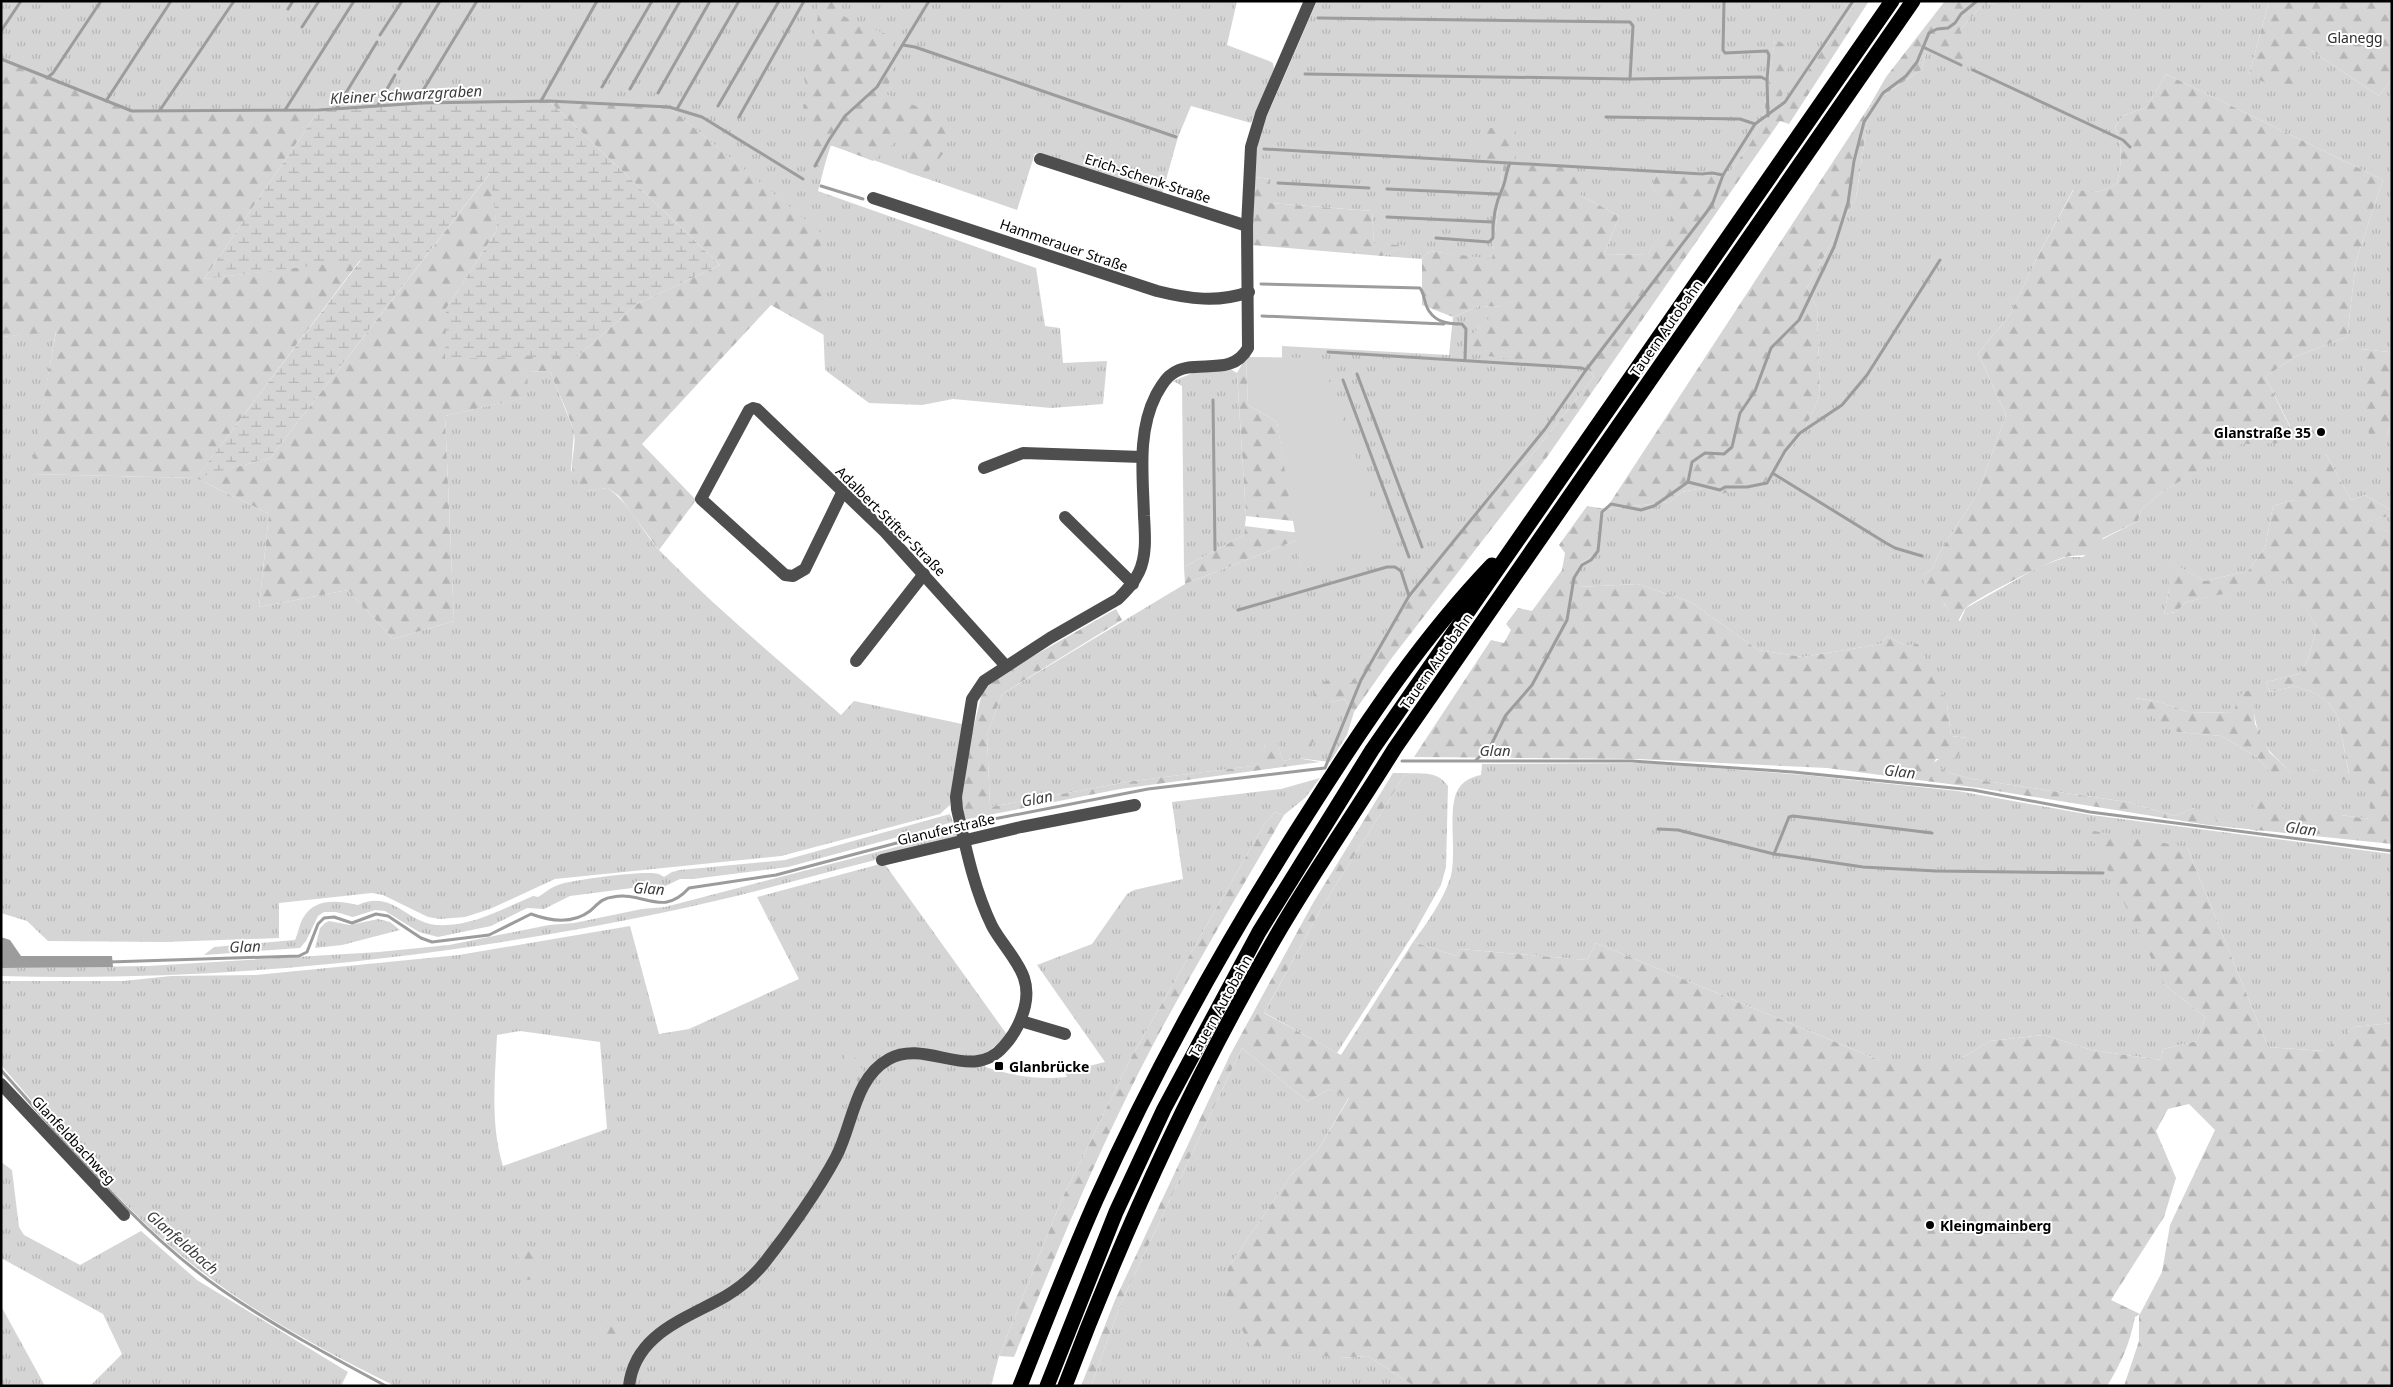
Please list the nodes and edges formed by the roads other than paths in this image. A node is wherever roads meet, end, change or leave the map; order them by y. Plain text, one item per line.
1 (1310, 1) edge
2 (1892, 1) edge
3 (1913, 1) edge
4 (1040, 159) dead end
5 (872, 198) dead end
6 (1247, 226) junction
7 (1249, 292) junction
8 (1142, 457) junction
9 (984, 468) dead end
10 (842, 493) junction
11 (1065, 517) dead end
12 (1523, 533) junction
13 (924, 574) junction
14 (1133, 584) junction
15 (856, 661) dead end
16 (1005, 665) junction
17 (1135, 805) dead end
18 (964, 839) junction
19 (882, 860) dead end
20 (1021, 1021) junction
21 (1065, 1034) dead end
22 (1, 1084) edge
23 (124, 1215) dead end
24 (629, 1386) edge
25 (1020, 1386) edge
26 (1046, 1386) edge
27 (1065, 1386) edge

1 - 6 street
2 - 12 highway, Tauern Autobahn
3 - 27 highway, Tauern Autobahn
4 - 6 street, Erich-Schenk-Straße
5 - 7 street, Hammerauer Straße
6 - 7 street
7 - 8 street
8 - 9 street
8 - 14 street
10 - 10 street, Adalbert-Stifter-Straße
10 - 13 street, Adalbert-Stifter-Straße
11 - 14 street
12 - 25 highway
12 - 26 highway
13 - 15 street
13 - 16 street, Adalbert-Stifter-Straße
14 - 16 street
16 - 18 street
17 - 18 street, Glanuferstraße
18 - 19 street, Glanuferstraße
18 - 20 street
20 - 21 street
20 - 24 street
22 - 23 street, Glanfeldbachweg

